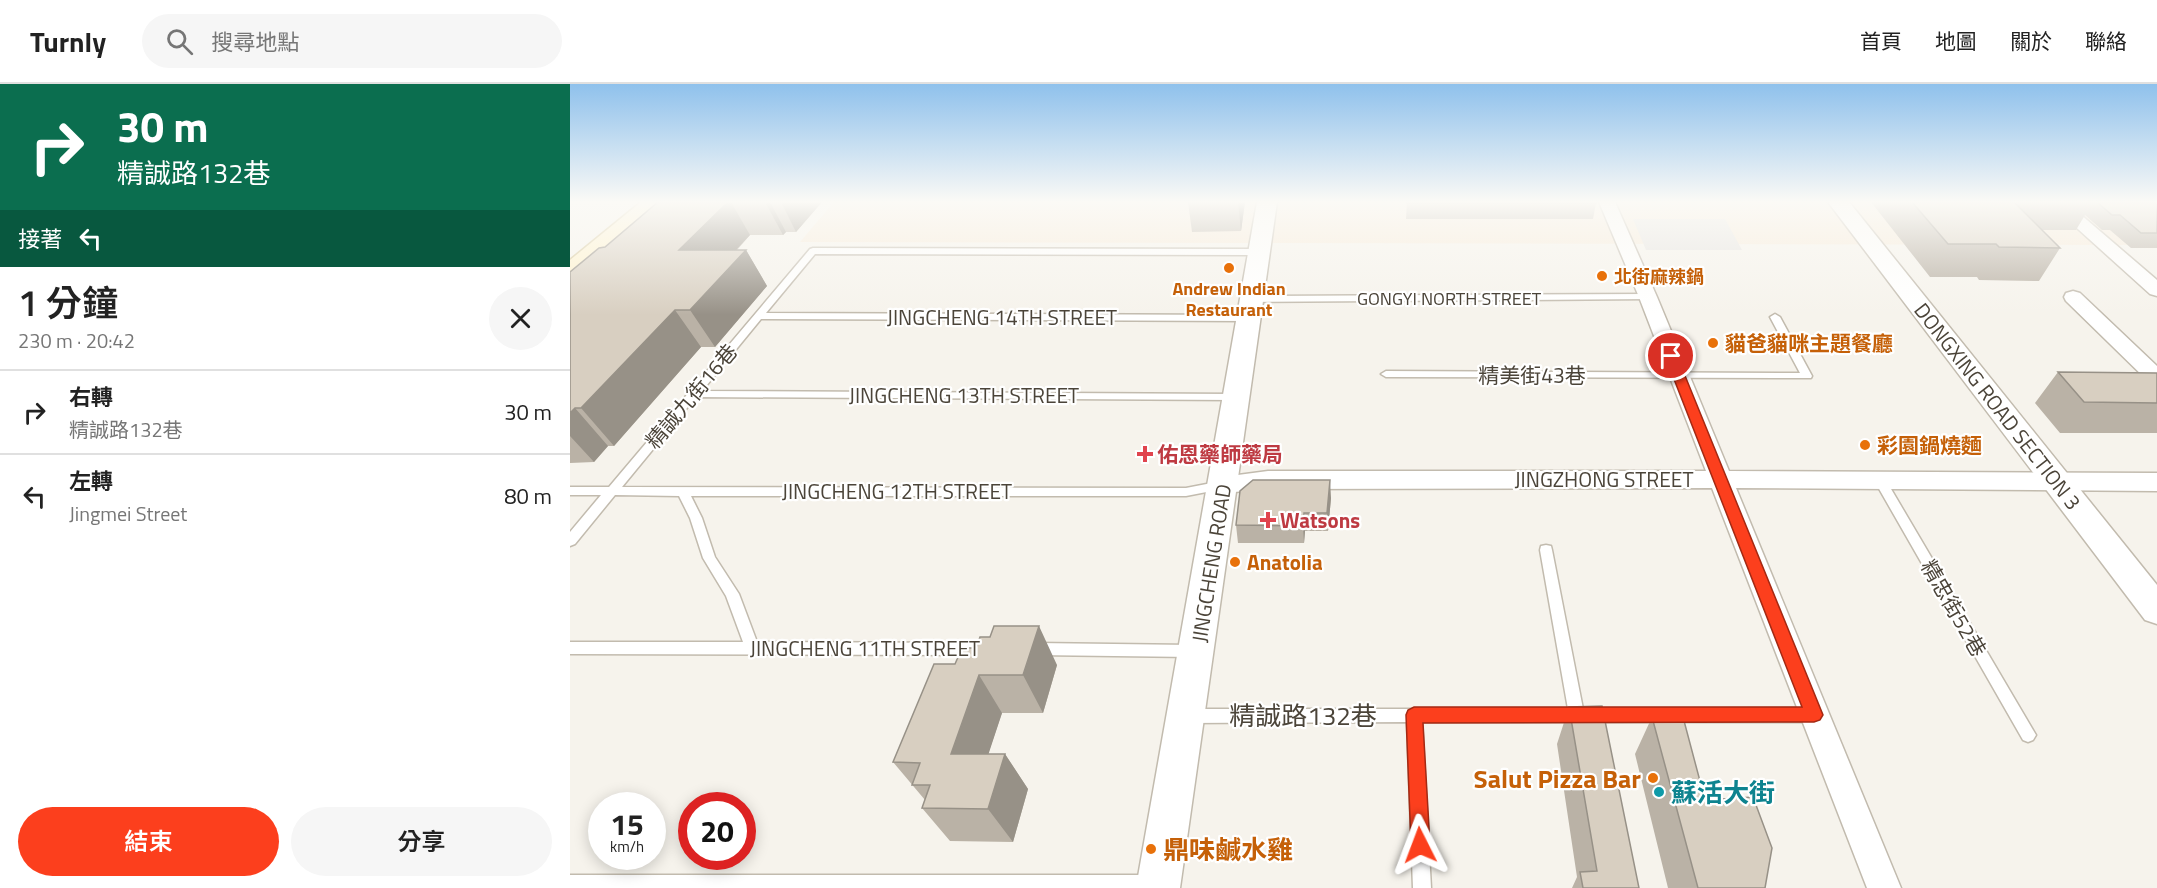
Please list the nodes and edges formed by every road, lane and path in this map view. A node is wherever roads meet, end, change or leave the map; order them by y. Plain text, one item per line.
1 (625, 240) edge
2 (1259, 240) edge
3 (1623, 240) edge
4 (1867, 240) edge
5 (2099, 240) edge
6 (1257, 252) junction
7 (574, 283) edge
8 (2157, 290) edge
9 (1648, 297) junction
10 (2073, 297) dead end
11 (1249, 309) junction
12 (757, 316) junction
13 (1775, 317) dead end
14 (1386, 374) dead end
15 (1678, 376) junction
16 (2157, 378) edge
17 (693, 394) junction
18 (1235, 396) junction
19 (1719, 479) junction
20 (1880, 480) junction
21 (2056, 482) junction
22 (2157, 482) edge
23 (1223, 484) junction
24 (570, 491) edge
25 (612, 491) junction
26 (683, 491) junction
27 (570, 541) edge
28 (1546, 550) dead end
29 (2157, 610) edge
30 (752, 647) junction
31 (570, 648) edge
32 (986, 649) edge
33 (1021, 649) edge
34 (1197, 651) junction
35 (1414, 715) junction
36 (1577, 715) junction
37 (1814, 715) junction
38 (1187, 716) junction
39 (2028, 735) dead end
40 (570, 884) edge
41 (1158, 886) edge
42 (1422, 888) edge
43 (1884, 888) edge

1 - 7 main road
2 - 6 street, JINGCHENG ROAD
3 - 9 street
4 - 21 street, DONGXING ROAD SECTION 3
5 - 8 street
6 - 11 street, JINGCHENG ROAD
6 - 12 lane, 精誠九街16巷
9 - 11 lane, GONGYI NORTH STREET
9 - 15 street
10 - 16 street
11 - 12 lane, JINGCHENG 14TH STREET
11 - 18 street, JINGCHENG ROAD
12 - 17 lane, 精誠九街16巷
13 - 15 lane, 精美街43巷
14 - 15 lane, 精美街43巷
15 - 19 street
17 - 18 lane, JINGCHENG 13TH STREET
17 - 25 lane, 精誠九街16巷
18 - 23 street, JINGCHENG ROAD
19 - 20 street, JINGZHONG STREET
19 - 23 street, JINGZHONG STREET
19 - 37 street
20 - 21 street, JINGZHONG STREET
20 - 39 lane, 精忠街52巷
21 - 22 street, JINGZHONG STREET
21 - 29 street, DONGXING ROAD SECTION 3
23 - 26 lane, JINGCHENG 12TH STREET
23 - 34 street, JINGCHENG ROAD
24 - 25 lane, JINGCHENG 12TH STREET
25 - 26 lane, JINGCHENG 12TH STREET
25 - 27 lane, 精誠九街16巷
26 - 30 lane
28 - 36 lane
30 - 31 lane, JINGCHENG 11TH STREET
30 - 32 lane, JINGCHENG 11TH STREET
33 - 34 lane
34 - 38 street, JINGCHENG ROAD
35 - 36 lane, 精誠路132巷
35 - 38 lane, 精誠路132巷
35 - 42 lane
36 - 37 lane, 精誠路132巷
37 - 43 street
38 - 41 street, JINGCHENG ROAD
40 - 41 lane

